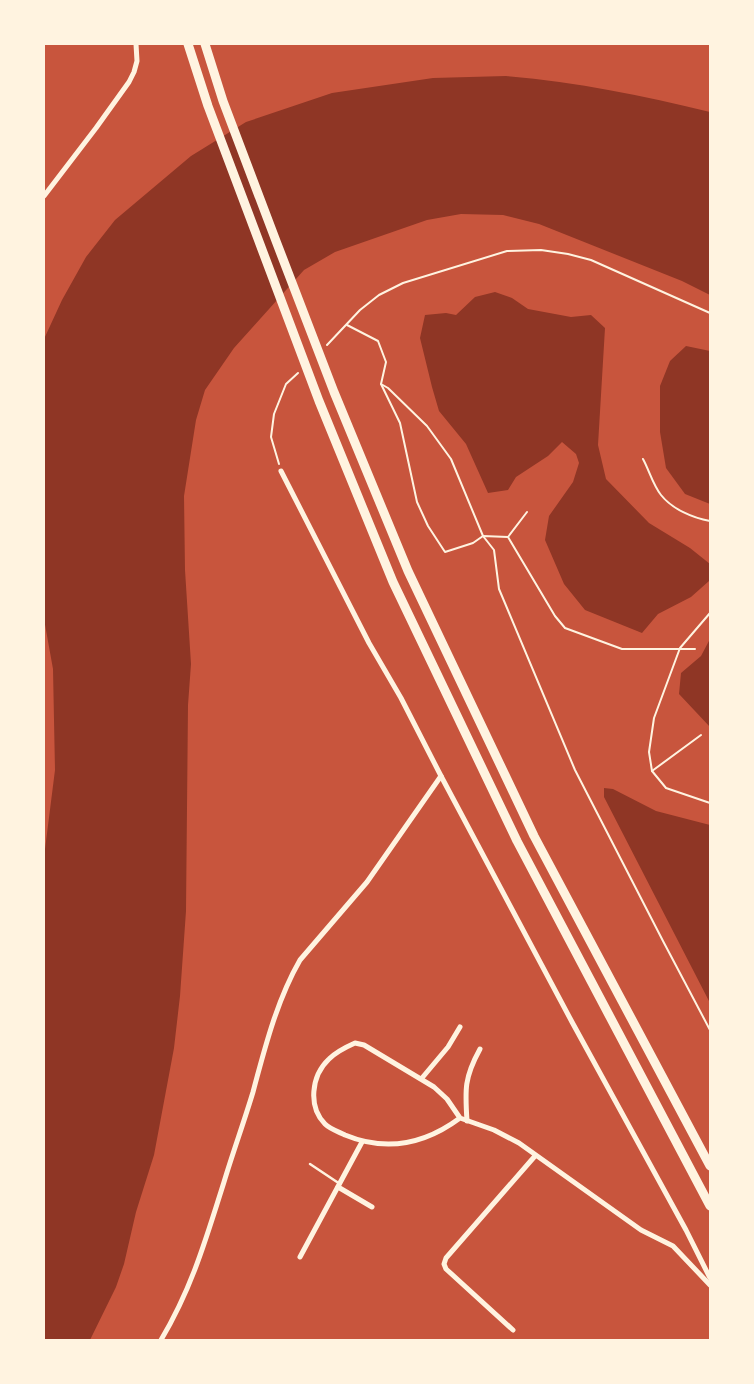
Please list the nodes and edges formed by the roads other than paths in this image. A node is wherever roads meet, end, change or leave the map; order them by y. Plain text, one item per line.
1 (136, 44) edge
2 (188, 44) edge
3 (205, 44) edge
4 (44, 196) edge
5 (281, 471) road end
6 (441, 776) junction
7 (460, 1027) dead end
8 (480, 1049) dead end
9 (422, 1078) junction
10 (460, 1118) junction
11 (467, 1121) junction
12 (362, 1142) junction
13 (535, 1156) junction
14 (310, 1164) dead end
15 (710, 1166) edge
16 (339, 1186) junction
17 (710, 1206) edge
18 (372, 1207) dead end
19 (300, 1257) dead end
20 (710, 1278) edge
21 (710, 1285) edge
22 (513, 1330) dead end
23 (160, 1340) edge

1 - 4 street
2 - 17 highway
3 - 15 highway
5 - 6 street
6 - 20 street
6 - 23 street
7 - 9 street
8 - 11 street
9 - 10 street
9 - 12 street
10 - 11 street
10 - 12 street
11 - 13 street
12 - 16 street
13 - 21 street
13 - 22 street
14 - 16 lane
16 - 18 street
16 - 19 street

